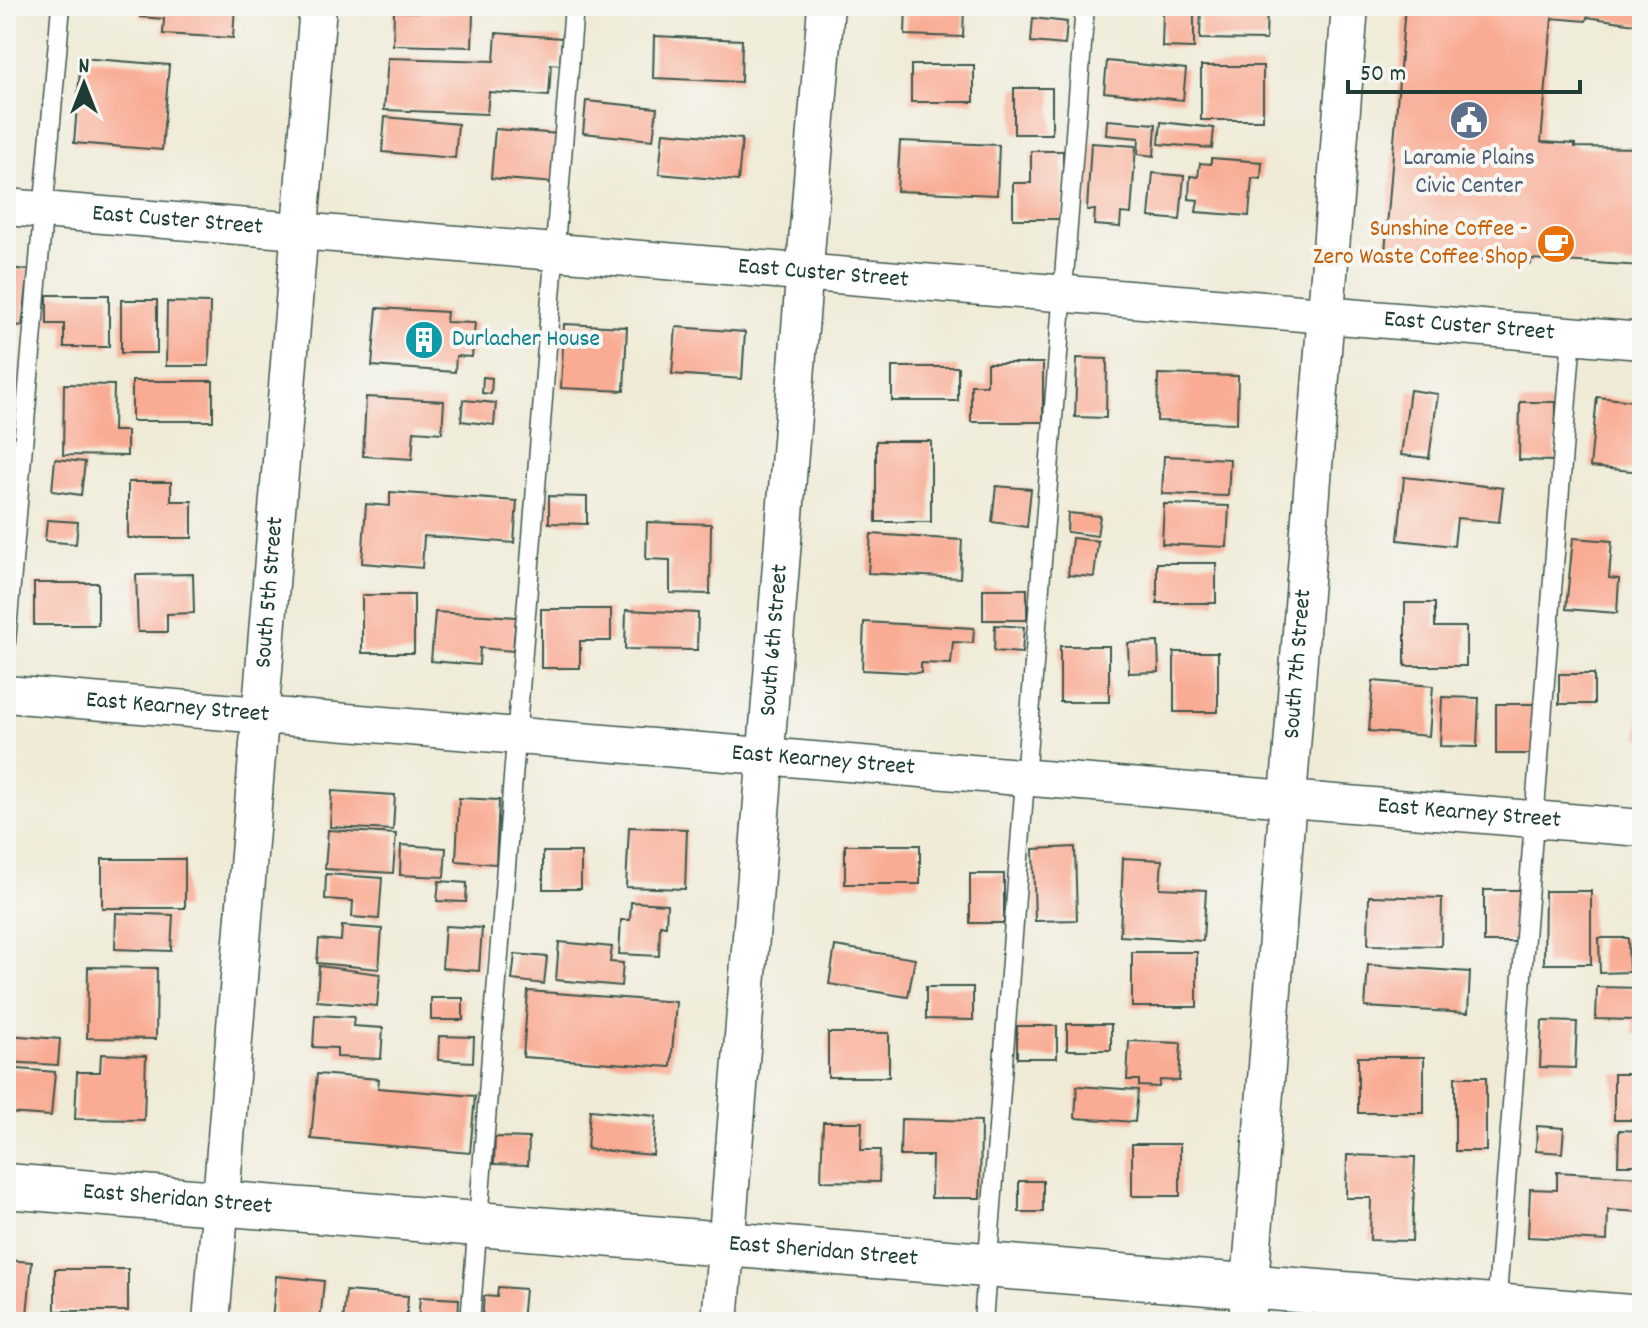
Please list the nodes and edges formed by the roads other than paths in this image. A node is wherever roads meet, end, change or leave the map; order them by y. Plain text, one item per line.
1 (61, 6) edge
2 (318, 6) edge
3 (574, 6) edge
4 (826, 6) edge
5 (1085, 6) edge
6 (1350, 6) edge
7 (6, 207) edge
8 (45, 210) junction
9 (300, 231) junction
10 (554, 252) junction
11 (805, 273) junction
12 (1065, 294) junction
13 (1326, 315) junction
14 (1572, 335) junction
15 (1642, 341) edge
16 (6, 642) edge
17 (6, 694) edge
18 (261, 715) junction
19 (517, 736) junction
20 (766, 756) junction
21 (1026, 777) junction
22 (1288, 799) junction
23 (1536, 819) junction
24 (1642, 828) edge
25 (6, 1186) edge
26 (221, 1204) junction
27 (480, 1224) junction
28 (726, 1244) junction
29 (988, 1265) junction
30 (1249, 1304) edge
31 (1496, 1314) edge
32 (1642, 1318) edge
33 (211, 1322) edge
34 (470, 1322) edge
35 (720, 1322) edge
36 (983, 1322) edge

1 - 8 lane
2 - 9 street, South 5th Street
3 - 10 lane
4 - 11 street, South 6th Street
5 - 12 lane
6 - 13 street, South 7th Street
7 - 8 street, East Custer Street
8 - 9 street, East Custer Street
8 - 16 lane
9 - 10 street, East Custer Street
9 - 18 street, South 5th Street
10 - 11 street, East Custer Street
10 - 19 lane
11 - 12 street, East Custer Street
11 - 20 street, South 6th Street
12 - 13 street, East Custer Street
12 - 21 lane
13 - 14 street, East Custer Street
13 - 22 street, South 7th Street
14 - 15 street, East Custer Street
14 - 23 lane
17 - 18 street, East Kearney Street
18 - 19 street, East Kearney Street
18 - 26 street, South 5th Street
19 - 20 street, East Kearney Street
19 - 27 lane
20 - 21 street, East Kearney Street
20 - 28 street, South 6th Street
21 - 22 street, East Kearney Street
21 - 29 lane
22 - 23 street, East Kearney Street
22 - 30 street, South 7th Street
23 - 24 street, East Kearney Street
23 - 31 lane
25 - 26 street, East Sheridan Street
26 - 27 street, East Sheridan Street
26 - 33 street, South 5th Street
27 - 28 street, East Sheridan Street
27 - 34 lane
28 - 29 street, East Sheridan Street
28 - 35 street, South 6th Street
29 - 30 street, East Sheridan Street
29 - 36 lane
30 - 31 street, East Sheridan Street
31 - 32 street, East Sheridan Street

